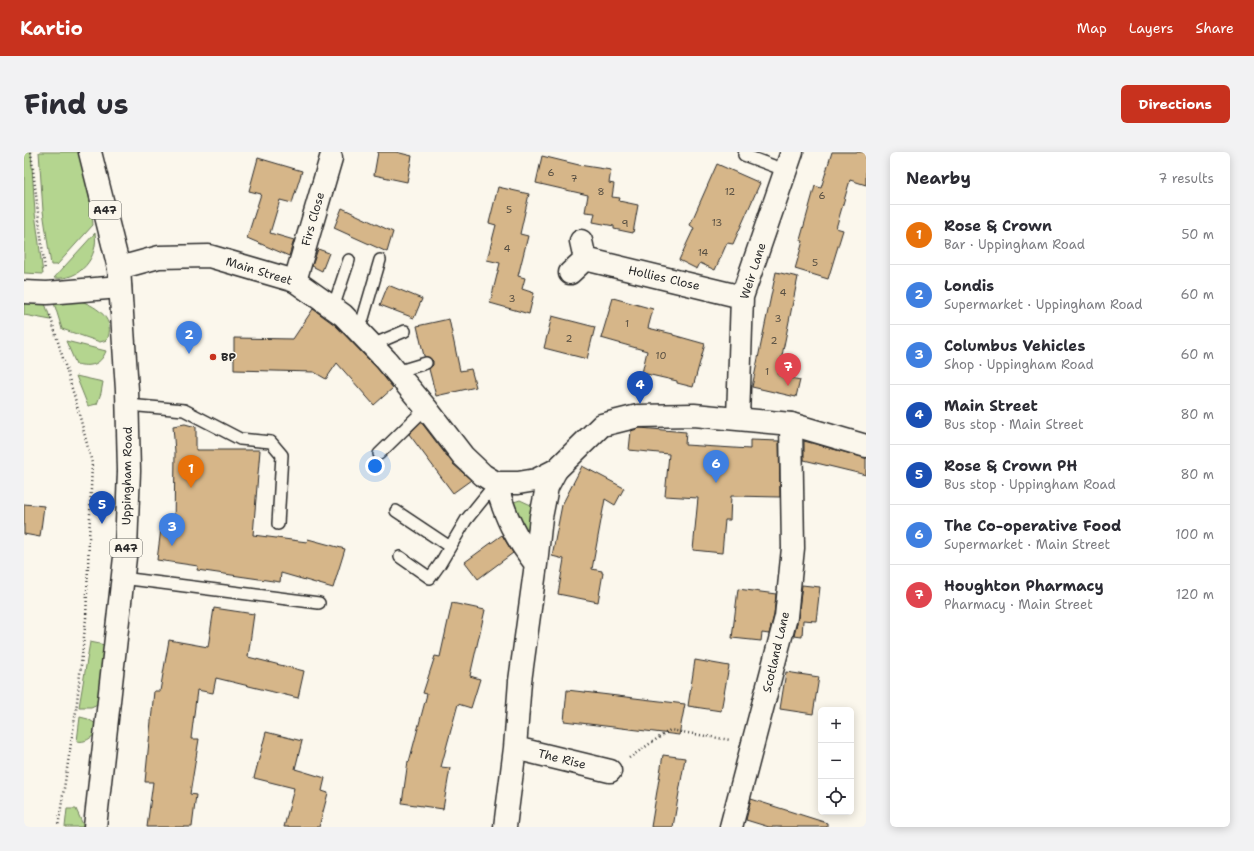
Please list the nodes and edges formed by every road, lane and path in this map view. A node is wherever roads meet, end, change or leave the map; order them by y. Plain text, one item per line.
1 (31, 152) edge
2 (90, 152) edge
3 (745, 152) edge
4 (331, 158) dead end
5 (790, 161) edge
6 (579, 258) dead end
7 (349, 260) dead end
8 (380, 260) dead end
9 (120, 277) junction
10 (295, 281) junction
11 (24, 292) edge
12 (47, 293) junction
13 (742, 297) junction
14 (333, 308) junction
15 (405, 331) dead end
16 (365, 339) junction
17 (426, 363) dead end
18 (396, 372) junction
19 (128, 405) junction
20 (426, 408) junction
21 (738, 418) junction
22 (791, 424) junction
23 (866, 446) edge
24 (379, 454) dead end
25 (556, 470) junction
26 (496, 483) junction
27 (396, 511) dead end
28 (278, 524) dead end
29 (450, 547) junction
30 (400, 557) dead end
31 (536, 564) junction
32 (122, 578) junction
33 (319, 603) dead end
34 (753, 744) junction
35 (515, 748) junction
36 (610, 771) joint
37 (58, 827) edge
38 (95, 827) edge
39 (506, 827) edge
40 (731, 827) edge

1 - 12 path
2 - 9 main road, Uppingham Road / A47
3 - 5 lane
4 - 10 main road, Firs Close
5 - 13 main road, Weir Lane
6 - 13 main road, Hollies Close
7 - 14 lane
8 - 16 lane
9 - 10 main road, Main Street
9 - 12 main road, Main Street
9 - 19 main road, Uppingham Road / A47
10 - 14 main road, Main Street
11 - 12 main road, Main Street
12 - 37 path
13 - 21 main road, Weir Lane
14 - 16 main road, Main Street
15 - 16 lane
16 - 18 main road, Main Street
17 - 18 lane
18 - 20 main road, Main Street
19 - 28 lane
19 - 32 main road, Uppingham Road / A47
20 - 24 lane
20 - 26 main road, Main Street
21 - 22 main road
21 - 25 main road
22 - 23 main road
22 - 34 main road, Scotland Lane
25 - 26 main road
25 - 31 main road
26 - 29 lane
26 - 31 main road
27 - 29 lane
29 - 30 lane
31 - 35 main road
32 - 33 lane
32 - 38 main road, Uppingham Road / A47
34 - 36 path
34 - 40 main road, Scotland Lane
35 - 36 main road, The Rise
35 - 39 main road

